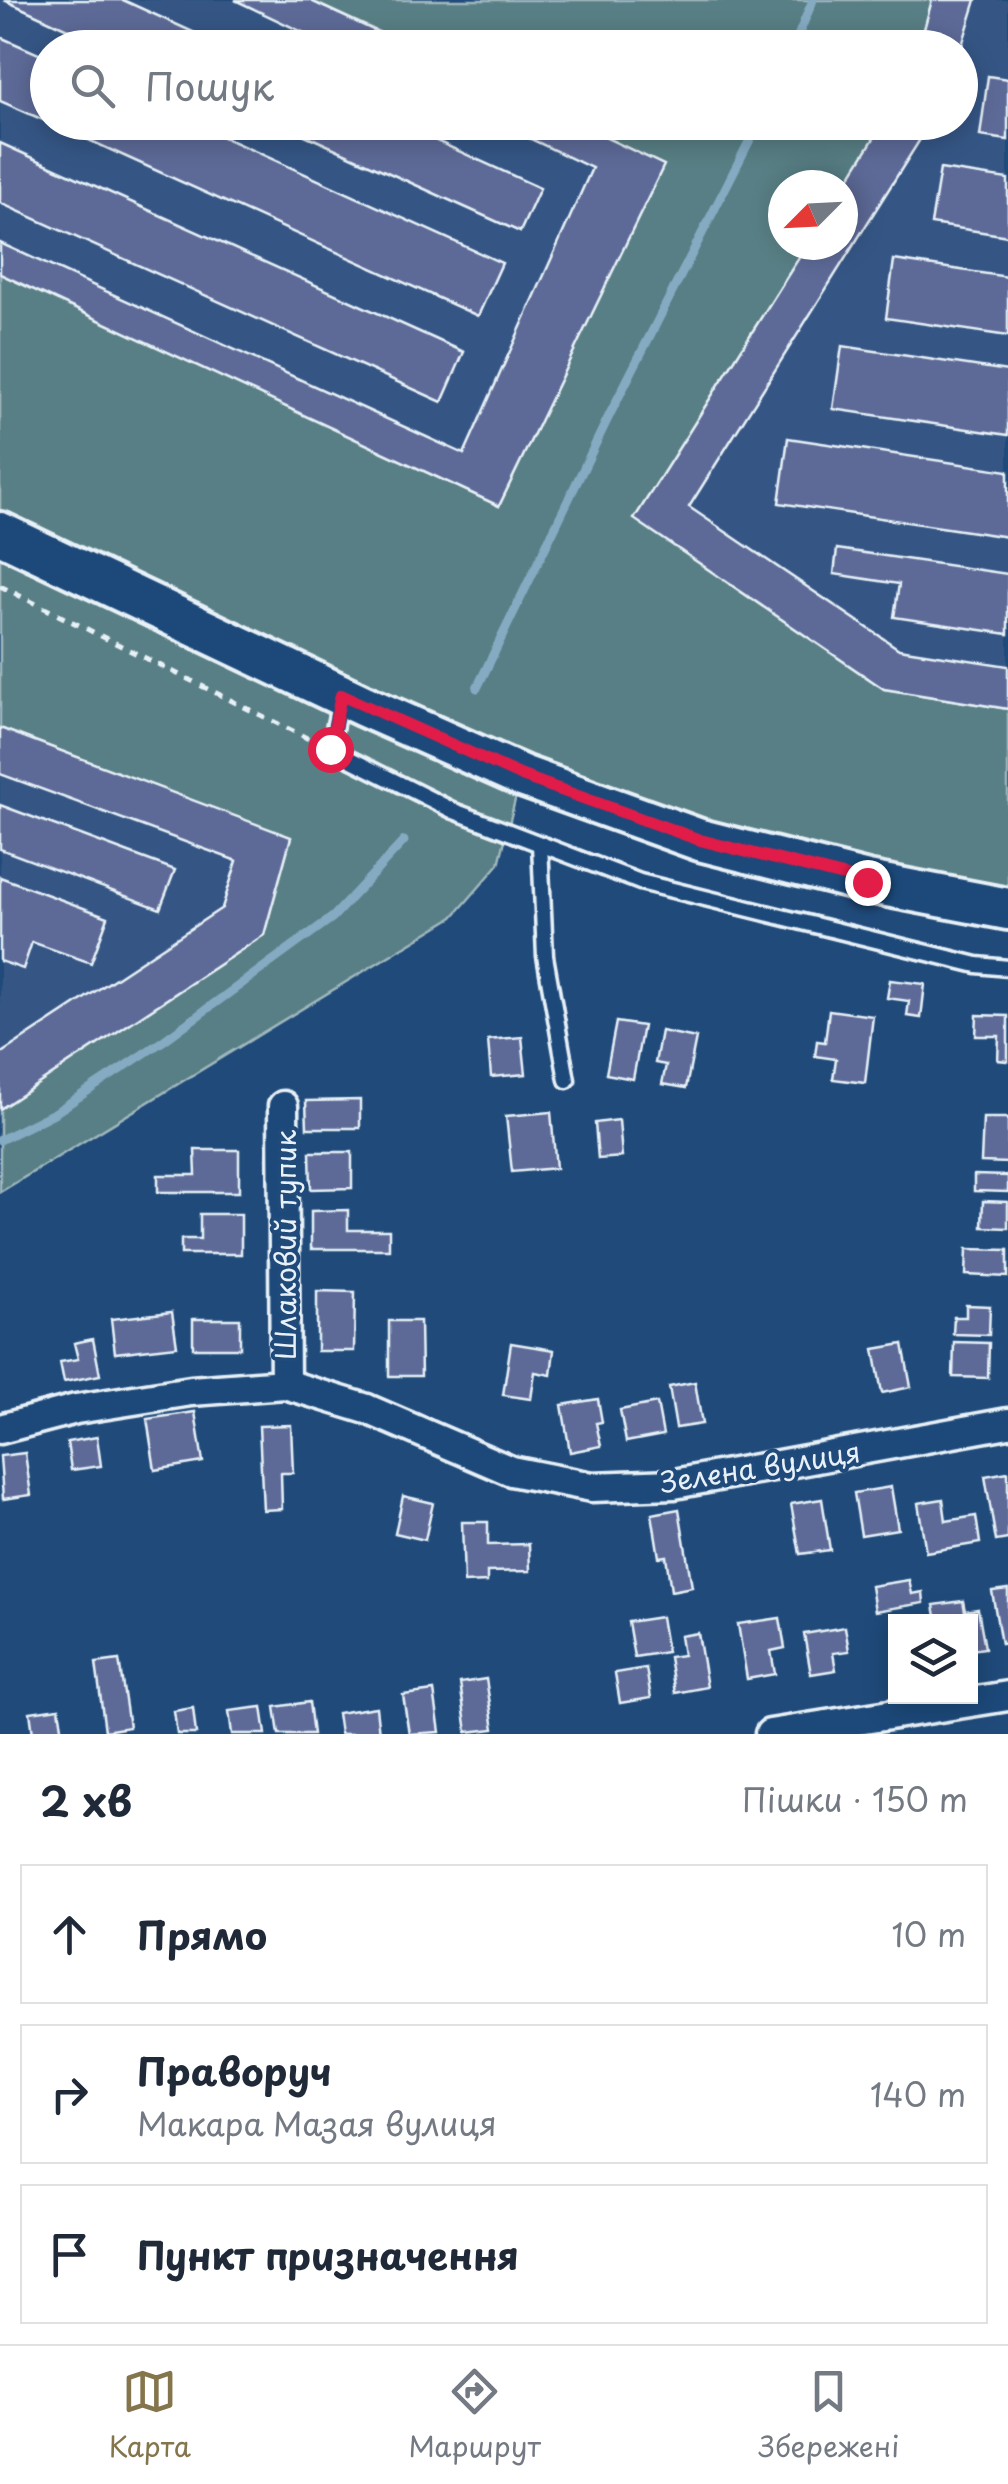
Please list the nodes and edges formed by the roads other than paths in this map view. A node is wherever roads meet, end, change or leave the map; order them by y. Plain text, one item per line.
1 (5, 540) edge
2 (341, 695) junction
3 (540, 844) junction
4 (1008, 909) edge
5 (1008, 968) edge
6 (567, 1080) dead end
7 (284, 1106) dead end
8 (285, 1384) junction
9 (1008, 1423) edge
10 (0, 1429) edge
11 (1008, 1696) edge
12 (770, 1734) edge

1 - 2 main road
2 - 3 lane
2 - 4 main road
3 - 5 lane
3 - 6 lane
7 - 8 street, Шлаковий тупик
8 - 9 street, Зелена вулиця
8 - 10 street
11 - 12 street

